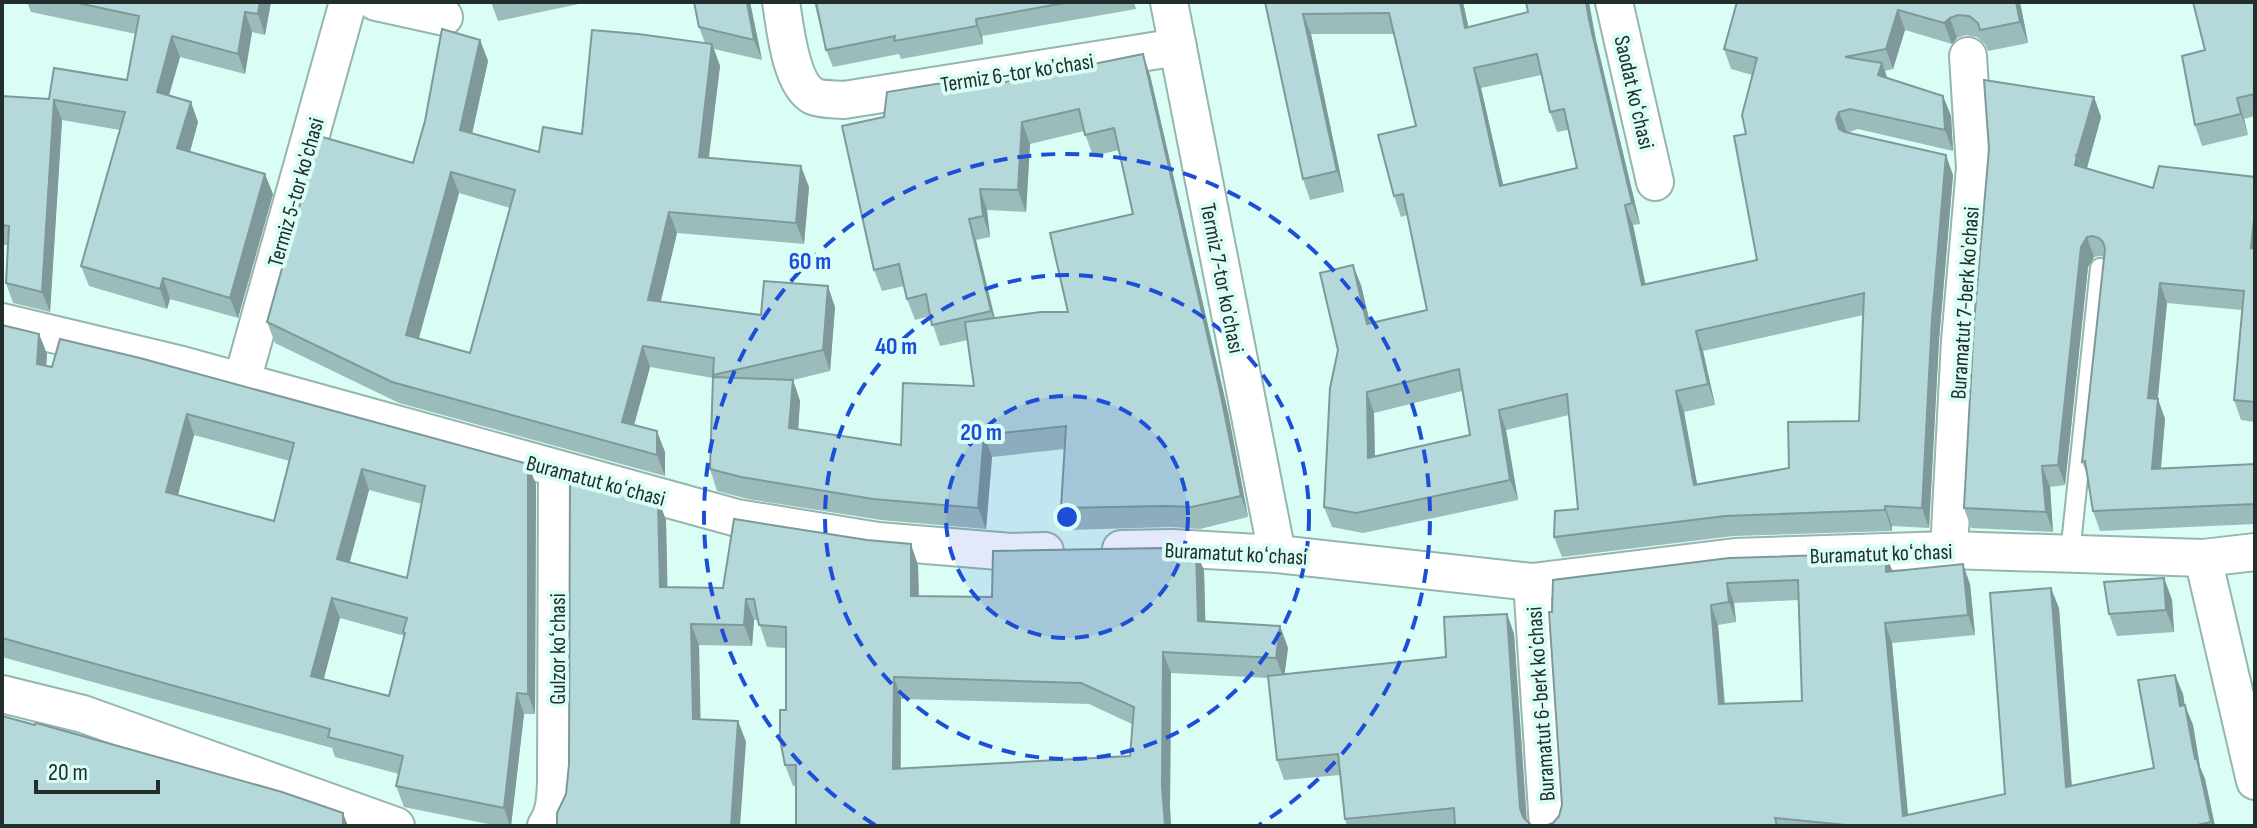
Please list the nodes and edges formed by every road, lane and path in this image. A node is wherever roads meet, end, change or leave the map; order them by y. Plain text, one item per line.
1 (348, 2) edge
2 (376, 2) edge
3 (781, 2) edge
4 (1169, 2) edge
5 (1614, 2) edge
6 (444, 17) dead end
7 (1178, 47) junction
8 (1968, 56) dead end
9 (1655, 182) dead end
10 (2100, 268) edge
11 (2, 322) edge
12 (242, 381) junction
13 (557, 470) junction
14 (1949, 550) junction
15 (2255, 552) edge
16 (1277, 554) junction
17 (2070, 554) junction
18 (2203, 558) junction
19 (1532, 582) junction
20 (2, 694) edge
21 (2255, 781) edge
22 (396, 826) edge
23 (546, 826) edge
24 (1548, 826) edge

1 - 12 street, Termiz 5-tor koʼchasi
2 - 6 street
3 - 7 street, Termiz 6-tor koʼchasi
4 - 7 street, Termiz 7-tor koʼchasi
5 - 9 street, Saodat koʻchasi
7 - 16 street, Termiz 7-tor koʼchasi
8 - 14 street, Buramatut 7-berk koʼchasi
10 - 17 lane
11 - 12 street, Buramatut koʻchasi
12 - 13 street, Buramatut koʻchasi
13 - 16 street, Buramatut koʻchasi
13 - 23 street, Gulzor koʻchasi
14 - 17 street, Buramatut koʻchasi
14 - 19 street, Buramatut koʻchasi
15 - 18 street, Buramatut koʻchasi
16 - 19 street, Buramatut koʻchasi
17 - 18 street, Buramatut koʻchasi
18 - 21 street
19 - 24 street, Buramatut 6-berk koʼchasi
20 - 22 street

